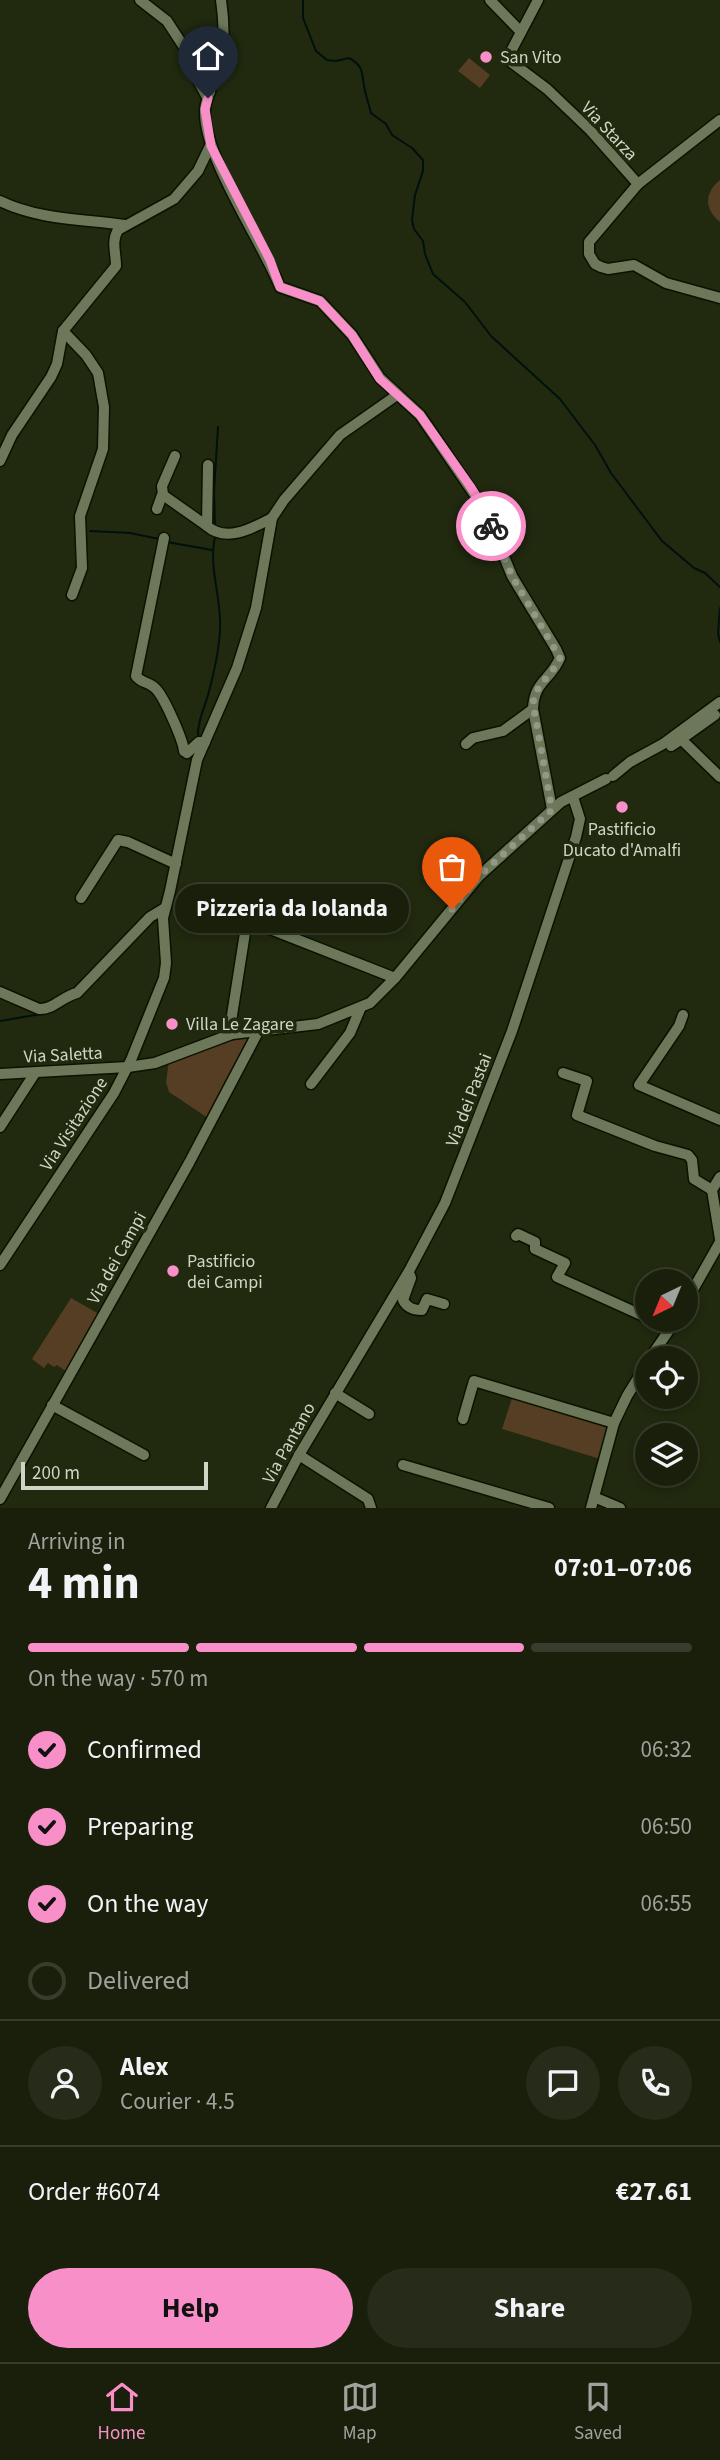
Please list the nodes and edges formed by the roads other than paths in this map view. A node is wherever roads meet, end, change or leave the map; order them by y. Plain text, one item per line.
1 (140, 0) edge
2 (221, 0) edge
3 (490, 0) edge
4 (538, 0) edge
5 (158, 13) junction
6 (521, 33) junction
7 (196, 80) junction
8 (209, 95) junction
9 (205, 109) junction
10 (720, 120) edge
11 (211, 146) junction
12 (629, 175) junction
13 (638, 184) junction
14 (628, 194) junction
15 (0, 201) edge
16 (125, 225) junction
17 (720, 298) edge
18 (63, 331) junction
19 (397, 396) junction
20 (175, 456) dead end
21 (0, 461) edge
22 (208, 465) dead end
23 (163, 495) junction
24 (157, 509) dead end
25 (272, 518) junction
26 (212, 531) junction
27 (164, 538) dead end
28 (72, 595) dead end
29 (720, 702) edge
30 (533, 709) junction
31 (715, 715) dead end
32 (680, 740) junction
33 (200, 743) junction
34 (466, 744) dead end
35 (624, 767) junction
36 (720, 777) edge
37 (573, 797) junction
38 (552, 810) junction
39 (172, 862) junction
40 (81, 898) dead end
41 (165, 908) junction
42 (396, 978) junction
43 (0, 992) edge
44 (361, 1007) junction
45 (683, 1015) dead end
46 (259, 1030) junction
47 (232, 1034) junction
48 (128, 1068) junction
49 (35, 1073) junction
50 (562, 1073) dead end
51 (0, 1074) edge
52 (311, 1084) dead end
53 (720, 1120) edge
54 (0, 1127) edge
55 (720, 1177) edge
56 (712, 1190) junction
57 (516, 1236) dead end
58 (720, 1241) edge
59 (0, 1265) edge
60 (409, 1271) junction
61 (698, 1280) edge
62 (444, 1304) dead end
63 (635, 1313) edge
64 (635, 1383) edge
65 (335, 1393) junction
66 (52, 1405) junction
67 (369, 1414) dead end
68 (463, 1419) dead end
69 (614, 1423) junction
70 (144, 1455) dead end
71 (299, 1455) junction
72 (403, 1465) dead end
73 (593, 1497) junction
74 (0, 1499) edge
75 (523, 1504) edge
76 (271, 1508) edge
77 (371, 1508) edge
78 (549, 1508) edge
79 (591, 1508) edge
80 (620, 1508) edge

1 - 5 street
2 - 8 street
3 - 6 street
4 - 6 street
5 - 7 street
5 - 8 street
6 - 12 street, Via Starza
7 - 8 street
7 - 9 street
8 - 9 street
9 - 11 street
10 - 13 street
11 - 16 street
11 - 19 street
12 - 13 street, Via Starza
12 - 14 street
13 - 14 street, Via Starza
14 - 17 street, Via Starza
15 - 16 street
16 - 18 street
18 - 21 street
18 - 28 street
19 - 25 street
19 - 30 street
20 - 23 street
22 - 26 street
23 - 24 street
23 - 26 street
25 - 26 street
25 - 33 street
27 - 33 street
29 - 35 street
30 - 34 street
30 - 38 street
31 - 32 street
32 - 35 street
32 - 36 street
33 - 39 street
35 - 37 street, Via Visitazione
37 - 38 street, Via Visitazione
37 - 60 street, Via dei Pastai
38 - 42 street, Via Visitazione
39 - 40 street
39 - 41 street
41 - 43 street
41 - 48 street
42 - 44 street, Via Visitazione
42 - 47 street
44 - 46 street, Via Visitazione
44 - 52 street
45 - 53 street
46 - 47 street, Via Visitazione
46 - 66 street, Via dei Campi
47 - 48 street, Via Visitazione
48 - 49 street, Via Saletta
48 - 59 street, Via Visitazione
49 - 51 street, Via Saletta
49 - 54 street
50 - 56 street
55 - 56 street
56 - 58 street
57 - 63 street
58 - 61 street
60 - 62 street
60 - 65 street, Via dei Pastai
64 - 69 street
65 - 67 street
65 - 71 street, Via Pantano
66 - 70 street
66 - 74 street, Via dei Campi
68 - 69 street
69 - 73 street
71 - 76 street, Via Pantano
71 - 77 street
72 - 75 street
73 - 79 street
73 - 80 street
75 - 78 street

